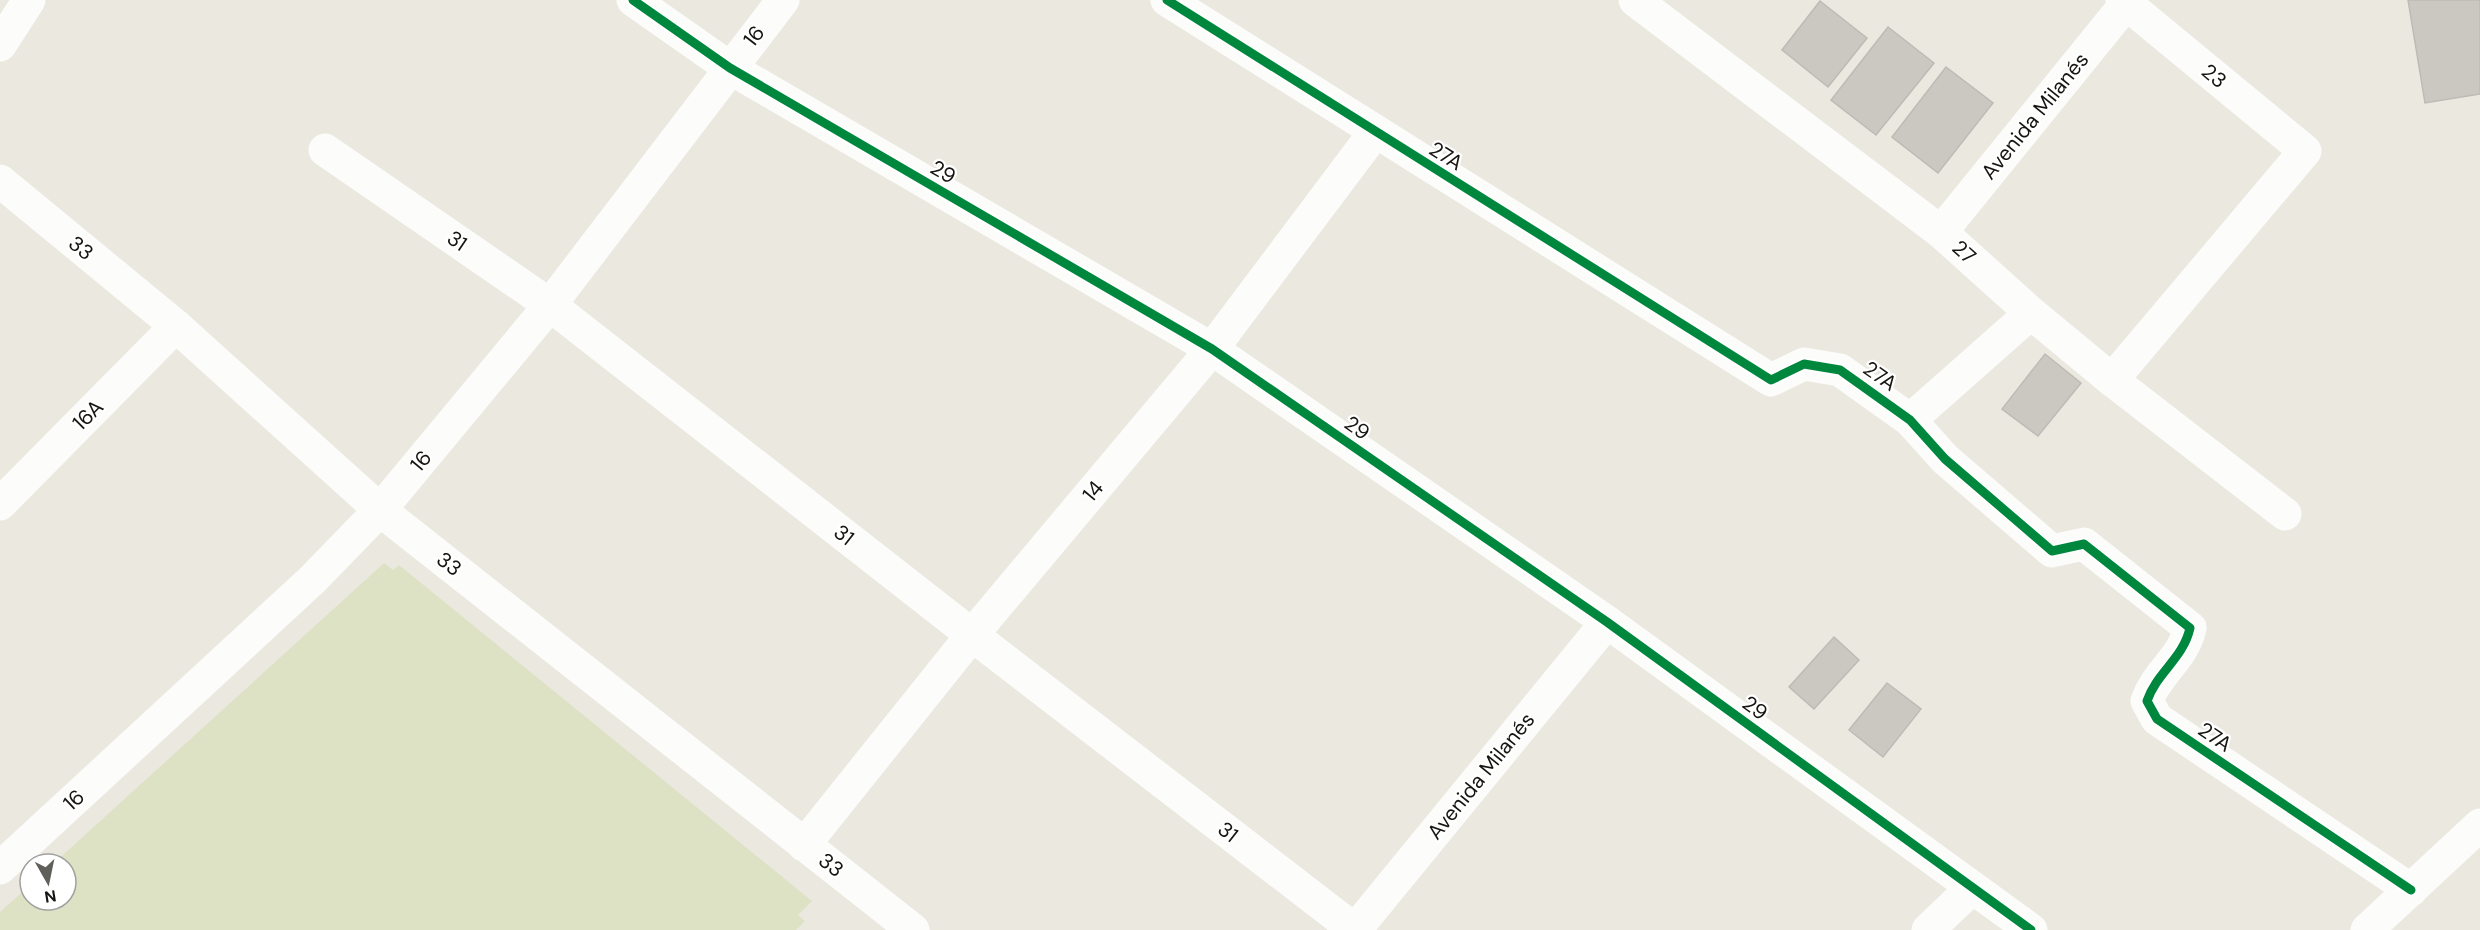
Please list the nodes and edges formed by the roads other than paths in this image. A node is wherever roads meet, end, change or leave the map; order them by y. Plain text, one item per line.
1 (29, 0) edge
2 (633, 0) edge
3 (783, 0) edge
4 (1167, 0) edge
5 (1635, 0) edge
6 (2126, 1) edge
7 (0, 45) edge
8 (730, 68) junction
9 (1375, 132) junction
10 (325, 150) dead end
11 (0, 181) edge
12 (1941, 232) junction
13 (550, 305) junction
14 (2031, 313) junction
15 (176, 326) junction
16 (1212, 349) junction
17 (2112, 380) junction
18 (1910, 420) junction
19 (0, 504) edge
20 (380, 510) junction
21 (2285, 514) dead end
22 (1607, 622) junction
23 (972, 635) junction
24 (2480, 825) edge
25 (804, 844) junction
26 (0, 868) edge
27 (1972, 888) junction
28 (2411, 890) junction
29 (913, 930) edge
30 (1355, 930) edge
31 (1928, 930) edge
32 (2031, 930) edge
33 (2367, 930) edge

1 - 7 street
2 - 8 street, 29
3 - 8 street, 16
4 - 9 street, 27A
5 - 12 street, 27
6 - 12 street, Avenida Milanés
6 - 17 street, 23
8 - 13 street, 16
8 - 16 street, 29
9 - 16 street, 14
9 - 18 street, 27A
10 - 13 street, 31
11 - 15 street, 33
12 - 14 street, 27
13 - 20 street, 16
13 - 23 street, 31
14 - 17 street, 27
14 - 18 street
15 - 19 street, 16A
15 - 20 street, 33
16 - 22 street, 29
16 - 23 street, 14
17 - 21 street, 27
18 - 28 street, 27A
20 - 25 street, 33
20 - 26 street, 16
22 - 27 street, 29
22 - 30 street, Avenida Milanés
23 - 25 street, 14
23 - 30 street, 31
24 - 28 street
25 - 29 street, 33
27 - 31 street
27 - 32 street, 29
28 - 33 street

